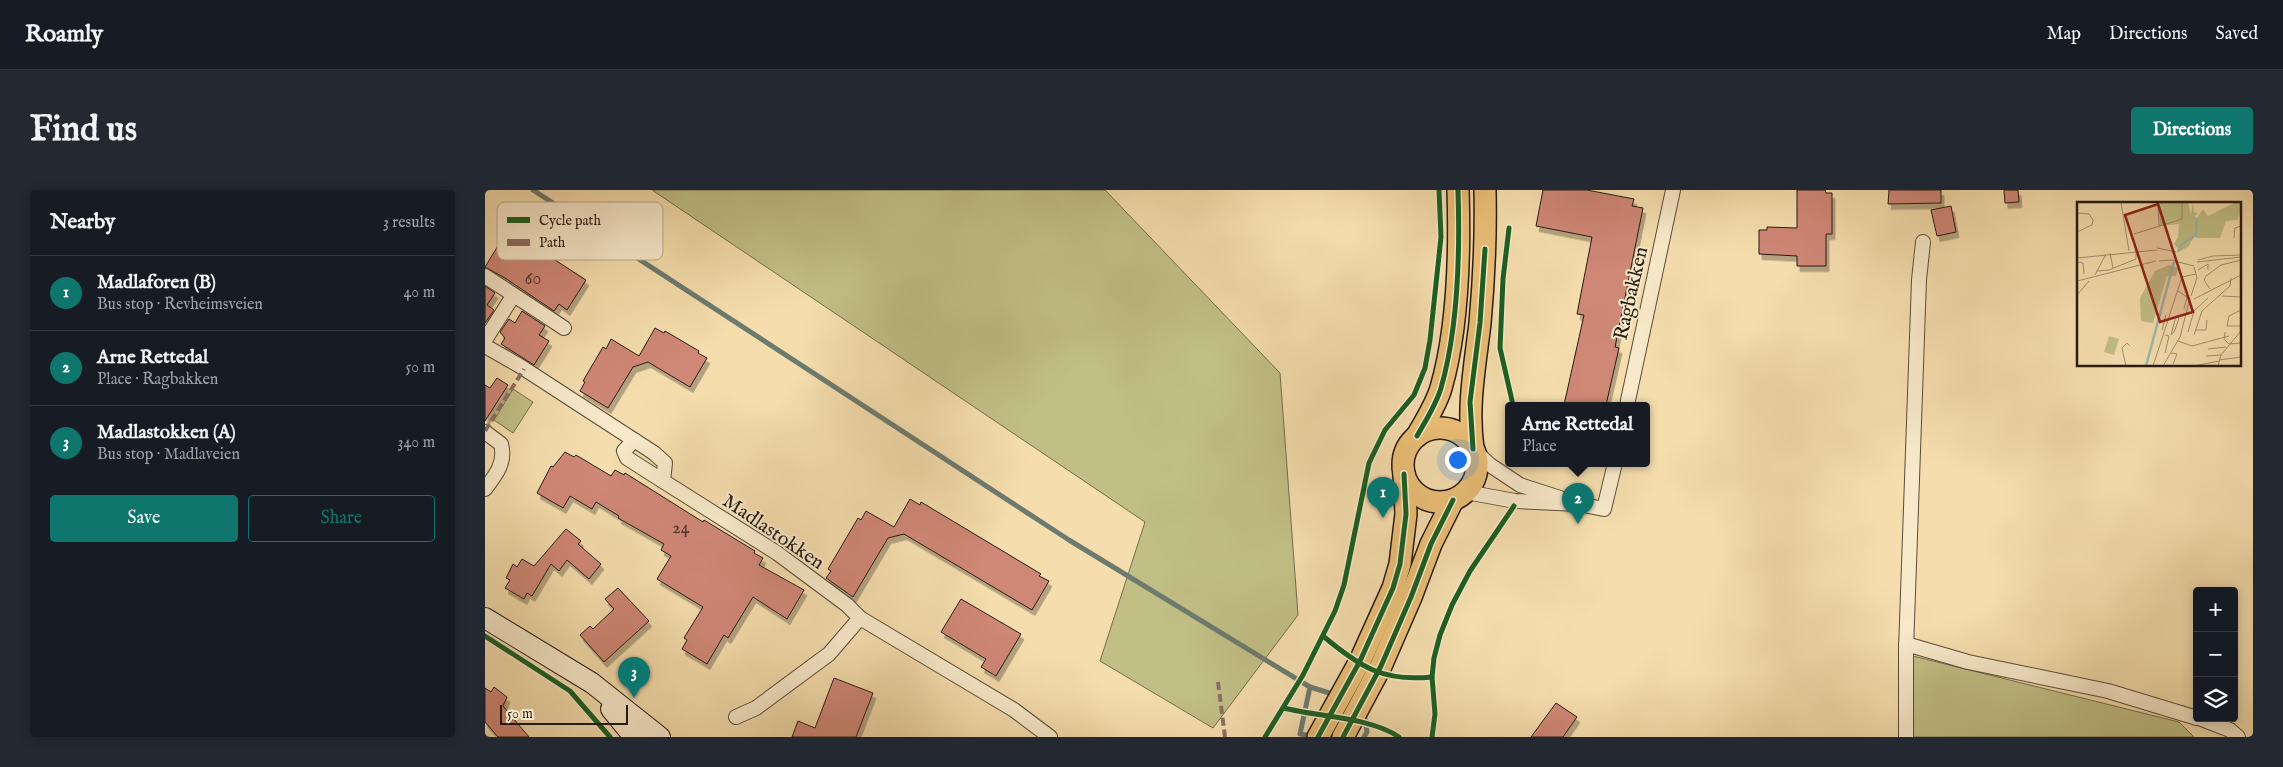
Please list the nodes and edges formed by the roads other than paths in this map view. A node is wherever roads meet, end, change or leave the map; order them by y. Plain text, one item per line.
1 (1458, 190) edge
2 (1485, 190) edge
3 (1673, 190) edge
4 (1923, 242) dead end
5 (485, 276) edge
6 (513, 296) junction
7 (565, 328) dead end
8 (485, 340) edge
9 (485, 346) edge
10 (1628, 402) edge
11 (485, 432) edge
12 (1417, 436) junction
13 (634, 440) junction
14 (1473, 449) junction
15 (1614, 467) edge
16 (1404, 474) junction
17 (663, 481) junction
18 (485, 489) edge
19 (1459, 496) junction
20 (1578, 504) junction
21 (485, 618) edge
22 (860, 618) junction
23 (1386, 631) junction
24 (1906, 644) junction
25 (592, 684) junction
26 (736, 717) dead end
27 (2193, 717) edge
28 (2209, 722) edge
29 (634, 737) edge
30 (660, 737) edge
31 (1050, 737) edge
32 (1319, 737) edge
33 (1343, 737) edge
34 (1906, 737) edge
35 (2238, 737) edge

1 - 12 main road
2 - 14 main road
3 - 10 street, Ragbakken
4 - 24 street
5 - 6 street
6 - 7 street
6 - 8 street
9 - 13 street
11 - 18 street
12 - 14 main road
12 - 16 main road
13 - 17 street
13 - 17 street, Madlastokken
14 - 19 main road
14 - 20 street
15 - 20 street
16 - 19 main road
16 - 23 main road
17 - 22 street, Madlastokken
19 - 20 street
19 - 23 main road
21 - 25 main road
22 - 26 street
22 - 31 street, Madlastokken
23 - 32 main road
23 - 33 main road
24 - 27 street
24 - 34 street
25 - 29 main road
25 - 30 main road
28 - 35 street

